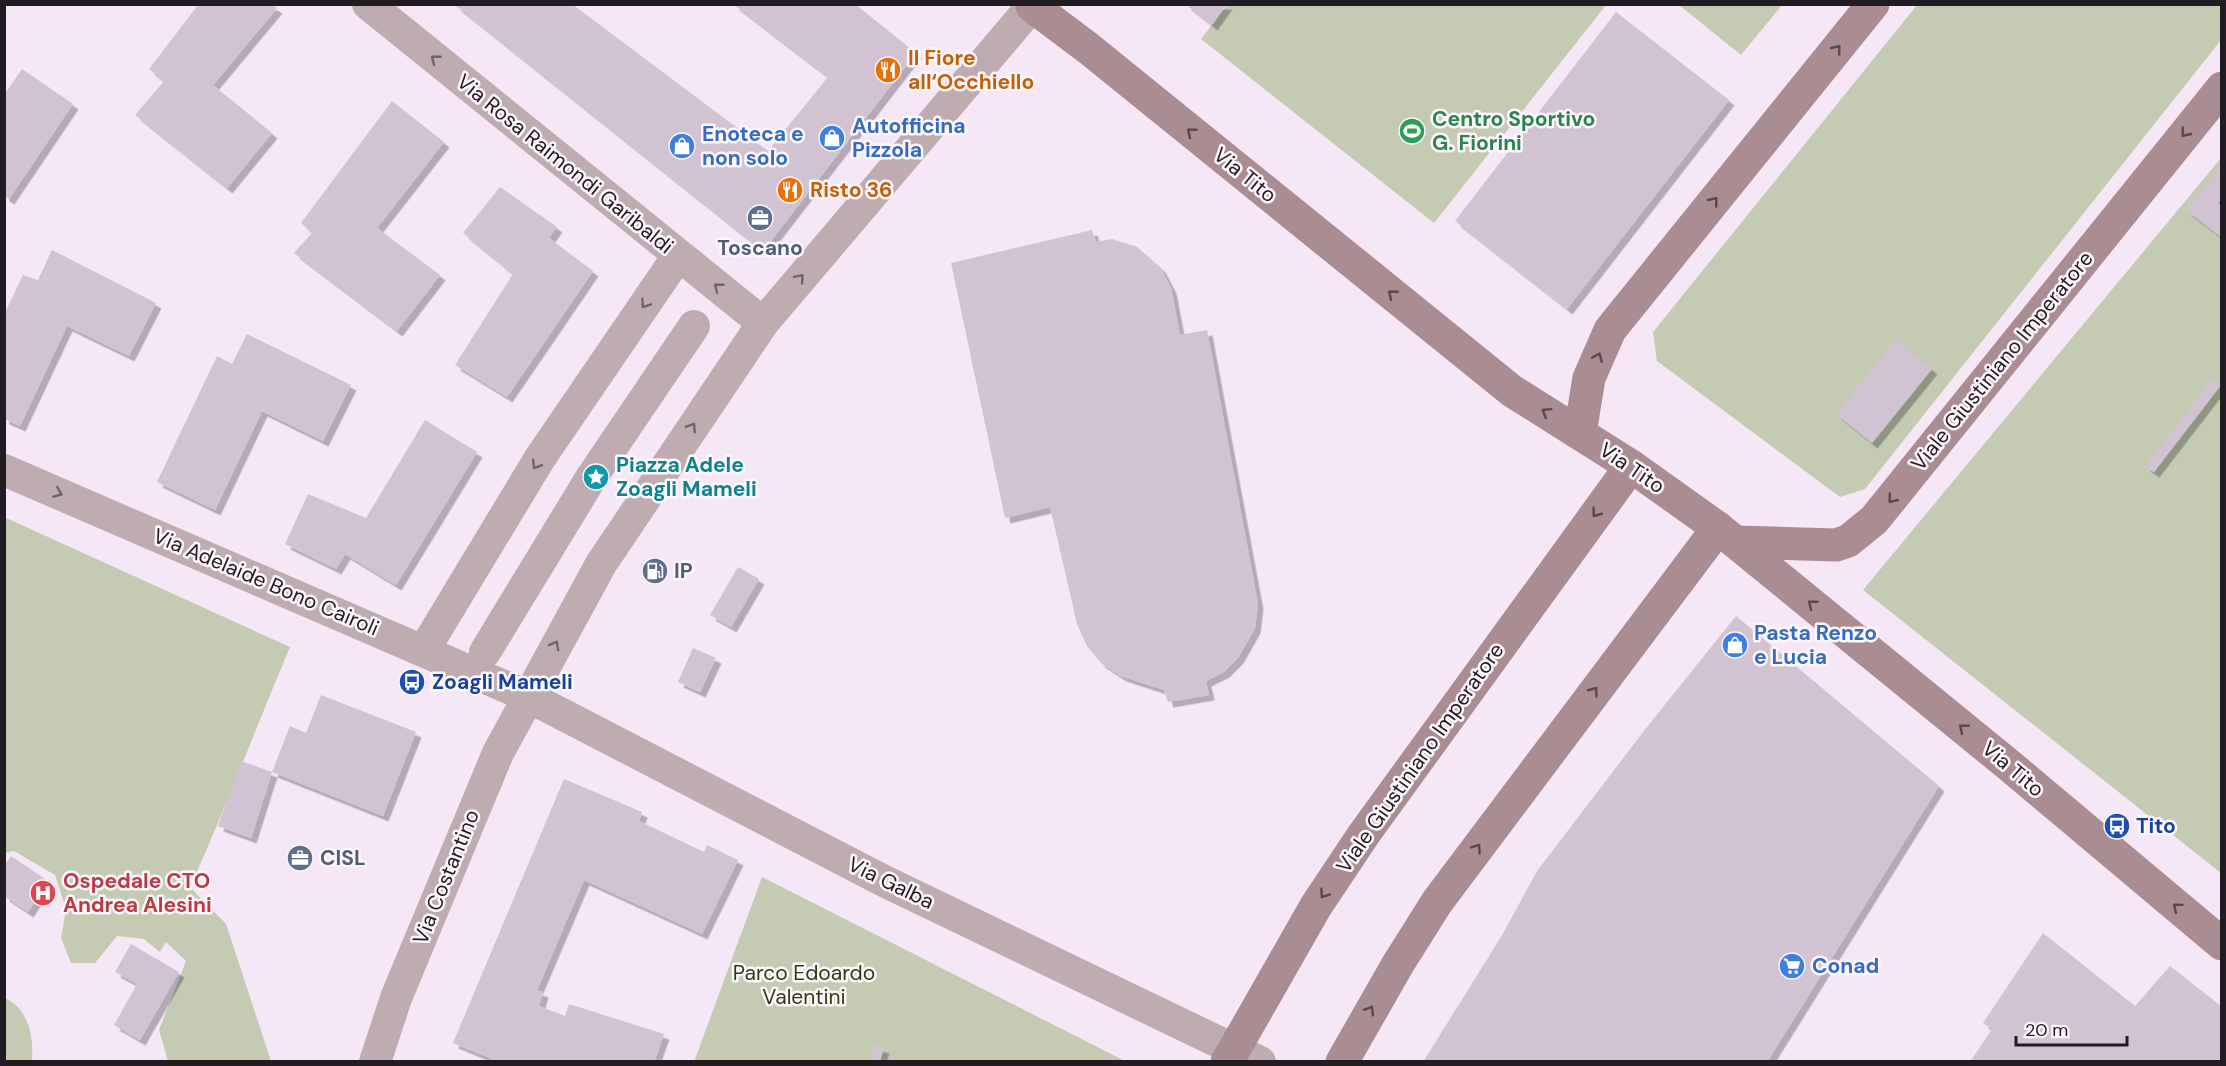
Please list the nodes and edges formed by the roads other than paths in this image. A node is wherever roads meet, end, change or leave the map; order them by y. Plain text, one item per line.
1 (368, 4) edge
2 (1873, 4) edge
3 (1032, 5) edge
4 (2222, 88) edge
5 (678, 256) junction
6 (763, 323) junction
7 (694, 326) dead end
8 (1580, 433) junction
9 (1631, 466) junction
10 (4, 470) edge
11 (1727, 535) junction
12 (424, 650) junction
13 (485, 652) dead end
14 (526, 696) junction
15 (2222, 944) edge
16 (1240, 1058) edge
17 (375, 1062) edge
18 (1341, 1062) edge

5 -> 1 street, Via Rosa Raimondi Garibaldi
8 -> 2 street
6 -> 3 street
8 -> 3 street, Via Tito
4 -> 11 street, Viale Giustiniano Imperatore
6 -> 5 street, Via Rosa Raimondi Garibaldi
5 -> 12 street
14 -> 6 street
7 - 13 street
8 - 9 street, Via Tito
9 - 11 street, Via Tito
9 -> 16 street, Viale Giustiniano Imperatore
10 -> 12 street, Via Adelaide Bono Cairoli
15 -> 11 street, Via Tito
18 -> 11 street
12 - 14 street, Via Adelaide Bono Cairoli
14 - 16 street, Via Galba
14 - 17 street, Via Costantino

